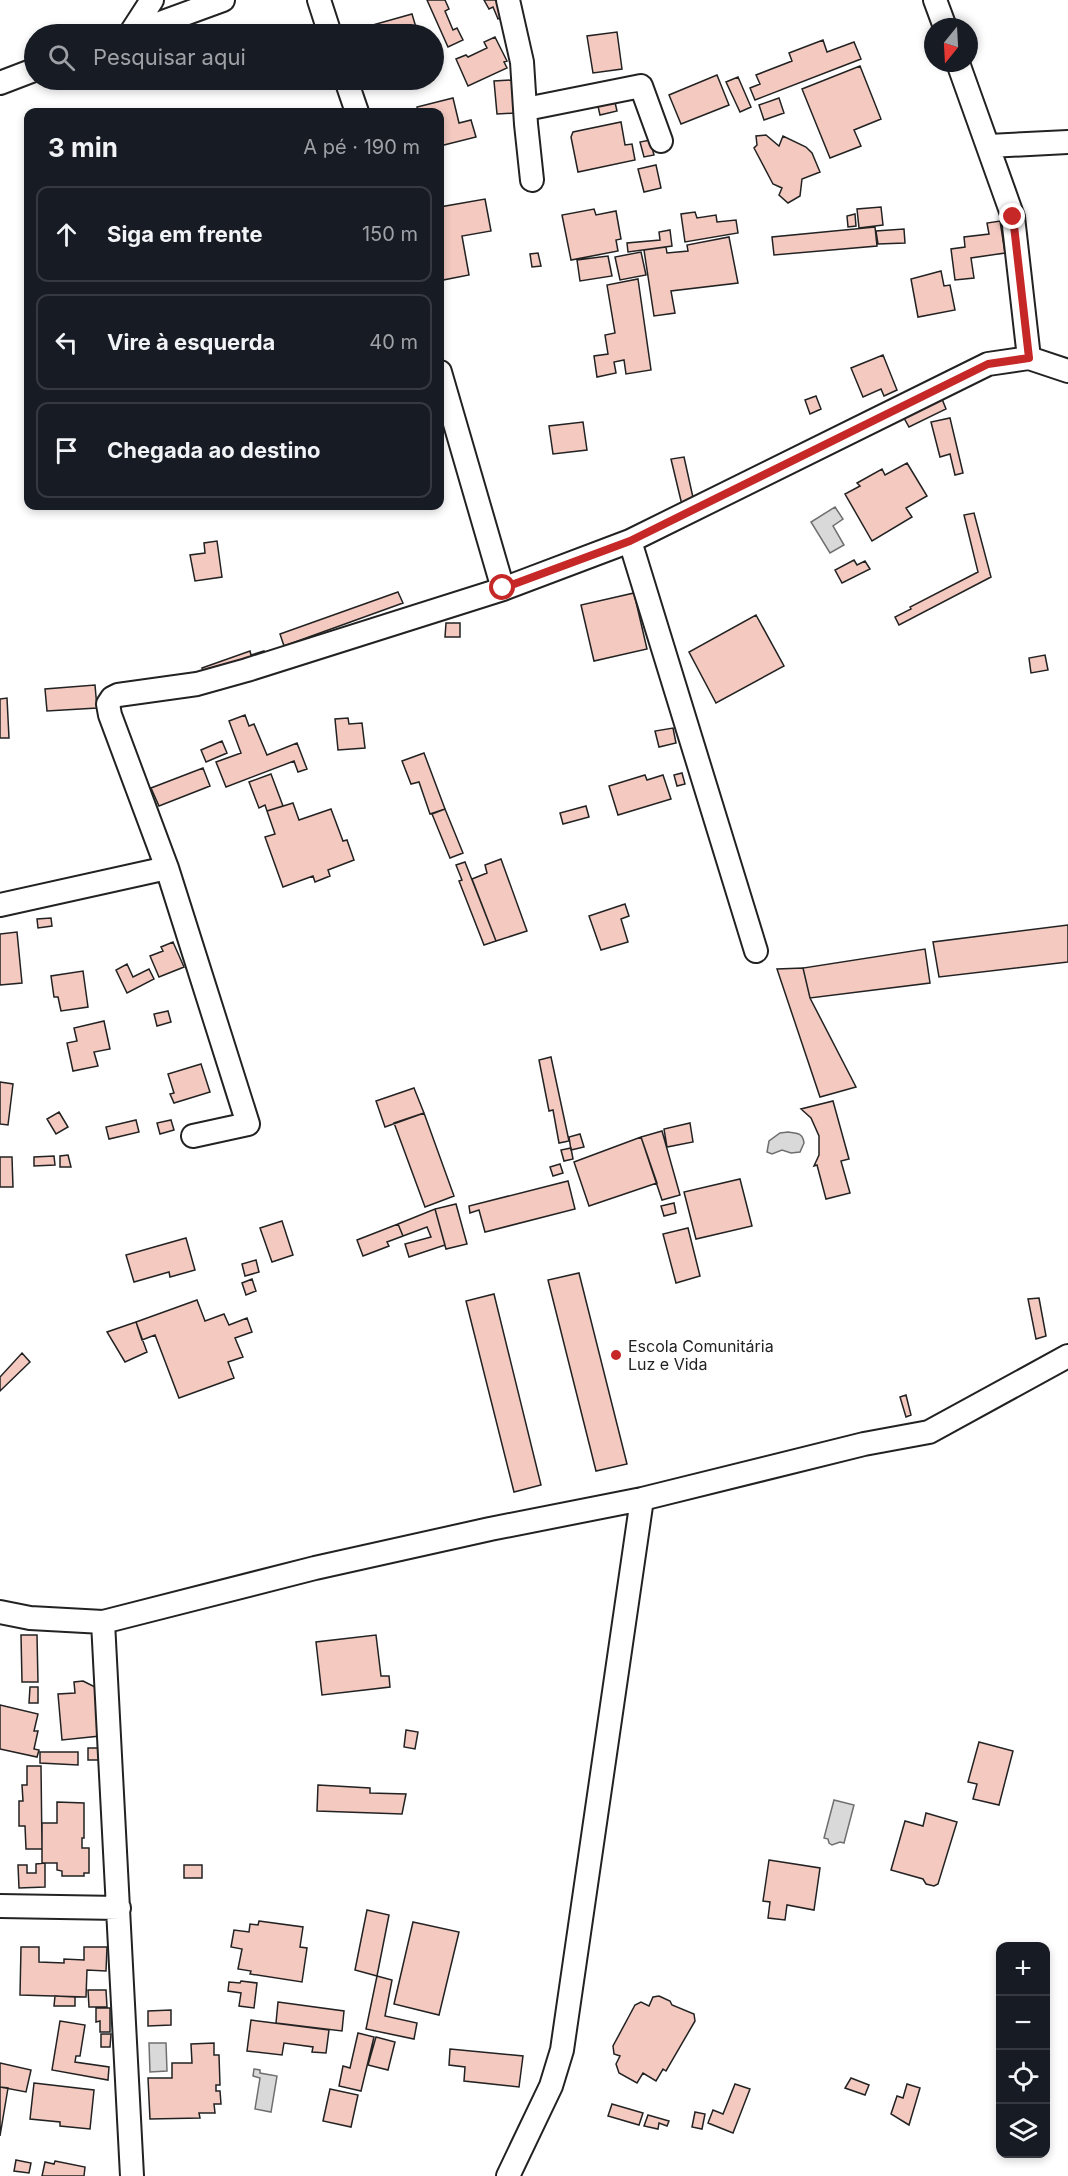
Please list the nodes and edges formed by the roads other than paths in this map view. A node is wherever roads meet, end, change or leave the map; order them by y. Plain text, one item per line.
1 (153, 0) edge
2 (223, 0) edge
3 (318, 0) edge
4 (508, 0) edge
5 (935, 0) edge
6 (942, 18) edge
7 (137, 24) edge
8 (157, 24) edge
9 (326, 24) edge
10 (961, 72) edge
11 (24, 74) edge
12 (0, 83) edge
13 (349, 90) edge
14 (356, 108) edge
15 (526, 109) junction
16 (661, 141) dead end
17 (1068, 142) edge
18 (989, 146) junction
19 (532, 180) dead end
20 (1029, 358) junction
21 (1068, 371) edge
22 (444, 386) edge
23 (630, 541) junction
24 (503, 588) junction
25 (167, 868) junction
26 (0, 905) edge
27 (756, 951) dead end
28 (193, 1136) dead end
29 (1068, 1356) edge
30 (642, 1498) junction
31 (0, 1612) edge
32 (103, 1622) junction
33 (0, 1906) edge
34 (119, 1908) junction
35 (132, 2176) edge
36 (508, 2176) edge

1 - 7 street
2 - 8 street
3 - 9 street
4 - 15 street
5 - 6 street
10 - 18 street
11 - 12 street
13 - 14 street
15 - 16 street
15 - 19 street
17 - 18 street
18 - 20 street
20 - 21 street
20 - 23 street
22 - 24 street
23 - 24 street
23 - 27 street
24 - 25 street
25 - 26 street
25 - 28 street
29 - 30 street
30 - 32 street
30 - 36 street
31 - 32 street
32 - 34 street
33 - 34 street
34 - 35 street

